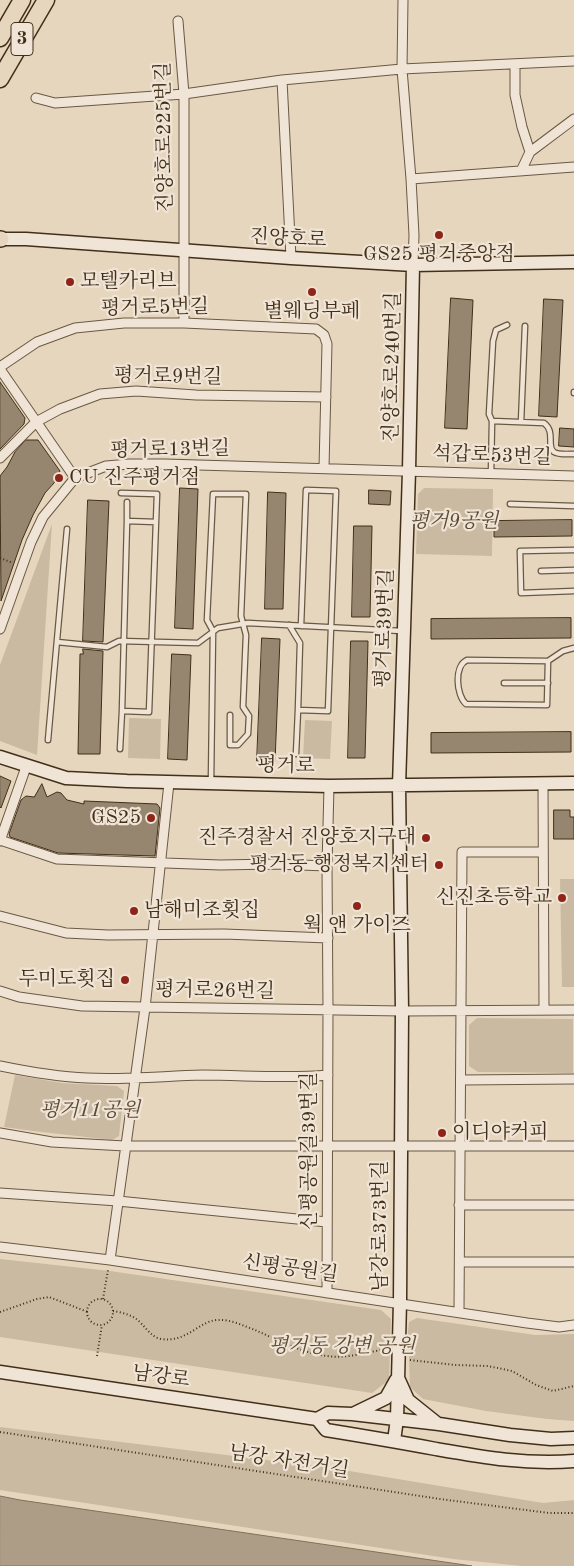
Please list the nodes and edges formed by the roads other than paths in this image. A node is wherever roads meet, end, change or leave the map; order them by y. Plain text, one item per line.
1 (22, 0) edge
2 (46, 0) edge
3 (403, 0) edge
4 (178, 21) dead end
5 (0, 38) edge
6 (574, 61) edge
7 (515, 64) junction
8 (402, 69) junction
9 (0, 79) edge
10 (282, 80) junction
11 (184, 94) junction
12 (36, 98) dead end
13 (574, 119) edge
14 (530, 152) junction
15 (574, 167) edge
16 (521, 171) junction
17 (411, 179) junction
18 (0, 239) edge
19 (185, 251) junction
20 (291, 258) junction
21 (574, 262) edge
22 (413, 265) junction
23 (184, 323) junction
24 (508, 325) dead end
25 (525, 326) dead end
26 (0, 368) edge
27 (326, 397) junction
28 (492, 420) junction
29 (36, 422) junction
30 (522, 422) junction
31 (574, 454) edge
32 (0, 458) edge
33 (324, 468) junction
34 (409, 471) junction
35 (491, 474) junction
36 (574, 476) edge
37 (75, 478) junction
38 (122, 493) dead end
39 (128, 502) dead end
40 (510, 504) dead end
41 (574, 506) edge
42 (127, 521) junction
43 (156, 522) junction
44 (67, 529) dead end
45 (574, 550) edge
46 (574, 570) edge
47 (541, 571) dead end
48 (574, 591) edge
49 (243, 623) junction
50 (289, 625) junction
51 (301, 626) junction
52 (330, 627) junction
53 (0, 629) edge
54 (213, 631) junction
55 (404, 631) junction
56 (124, 641) junction
57 (57, 642) junction
58 (151, 642) junction
59 (574, 648) edge
60 (548, 662) junction
61 (504, 683) dead end
62 (548, 683) junction
63 (298, 710) junction
64 (122, 711) junction
65 (230, 715) dead end
66 (48, 740) dead end
67 (120, 749) dead end
68 (296, 754) dead end
69 (0, 757) edge
70 (26, 766) junction
71 (169, 783) junction
72 (544, 783) junction
73 (574, 783) edge
74 (211, 784) junction
75 (329, 786) junction
76 (399, 786) junction
77 (0, 841) edge
78 (543, 852) junction
79 (160, 864) junction
80 (327, 866) junction
81 (0, 916) edge
82 (152, 934) junction
83 (328, 938) junction
84 (0, 991) edge
85 (145, 1008) junction
86 (328, 1009) junction
87 (462, 1010) junction
88 (544, 1010) junction
89 (574, 1010) edge
90 (402, 1011) junction
91 (0, 1066) edge
92 (328, 1075) junction
93 (134, 1079) junction
94 (574, 1079) edge
95 (462, 1080) junction
96 (0, 1133) edge
97 (328, 1145) junction
98 (125, 1146) junction
99 (400, 1146) junction
100 (461, 1146) junction
101 (574, 1146) edge
102 (0, 1194) edge
103 (118, 1201) junction
104 (459, 1205) junction
105 (574, 1205) edge
106 (327, 1222) junction
107 (0, 1247) edge
108 (110, 1260) junction
109 (460, 1262) junction
110 (574, 1262) edge
111 (327, 1293) junction
112 (400, 1302) junction
113 (459, 1311) junction
114 (574, 1325) edge
115 (0, 1372) edge
116 (398, 1378) junction
117 (352, 1414) junction
118 (316, 1419) junction
119 (397, 1419) junction
120 (439, 1424) junction
121 (574, 1438) edge
122 (394, 1441) junction
123 (574, 1462) edge

1 - 5 highway, 3
2 - 9 highway, 3
3 - 8 street
4 - 11 street, 진양호로225번길
6 - 7 street
7 - 8 street
7 - 14 street
8 - 10 street
8 - 17 street
10 - 11 street
10 - 20 street
11 - 12 street
11 - 19 street, 진양호로225번길
13 - 14 street
14 - 16 street
15 - 16 street
16 - 17 street
17 - 22 street
18 - 19 street, 진양호로
19 - 20 street, 진양호로
19 - 23 street, 진양호로225번길
20 - 22 street, 진양호로
21 - 22 street, 진양호로
22 - 34 street, 진양호로240번길
23 - 26 street, 평거로5번길
23 - 27 street, 평거로5번길
24 - 28 lane
25 - 30 lane
26 - 29 street
27 - 29 street, 평거로9번길
27 - 33 street
28 - 30 lane
28 - 35 lane
29 - 32 street, 평거로9번길
29 - 37 street
30 - 31 lane
33 - 34 street, 평거로13번길
33 - 37 street, 평거로13번길
34 - 35 street, 석갑로53번길
34 - 55 street, 평거로39번길
35 - 36 street, 석갑로53번길
37 - 53 street, 평거로13번길
38 - 43 lane
39 - 42 lane
40 - 41 lane
42 - 43 lane
42 - 56 lane
43 - 58 lane
44 - 57 lane
45 - 48 lane
46 - 47 lane
49 - 50 lane
49 - 54 lane
49 - 54 lane
49 - 65 lane
50 - 51 lane
50 - 63 lane
51 - 52 lane
51 - 52 lane
52 - 55 lane
52 - 63 lane
54 - 58 lane
54 - 74 lane
55 - 76 street, 평거로39번길
56 - 57 lane
56 - 58 lane
56 - 64 lane
57 - 66 lane
58 - 64 lane
59 - 60 lane
60 - 62 lane
60 - 62 lane
61 - 62 lane
63 - 68 lane
64 - 67 lane
69 - 70 street, 평거로
70 - 71 street, 평거로
70 - 77 street
71 - 74 street, 평거로
71 - 79 street, 평거로26번길
72 - 73 street, 평거로
72 - 76 street, 평거로
72 - 78 street
74 - 75 street, 평거로
75 - 76 street, 평거로
75 - 80 street, 신평공원길39번길
76 - 90 street, 평거로39번길
77 - 79 street
78 - 87 street
78 - 88 street
79 - 80 street
79 - 82 street, 평거로26번길
80 - 83 street, 신평공원길39번길
81 - 82 street
82 - 83 street
82 - 85 street, 평거로26번길
83 - 86 street, 신평공원길39번길
84 - 85 street
85 - 86 street, 평거로26번길
85 - 93 street
86 - 90 street, 평거로26번길
86 - 92 street, 신평공원길39번길
87 - 88 street, 평거로26번길
87 - 90 street, 평거로26번길
87 - 95 street
88 - 89 street, 평거로26번길
90 - 99 street, 남강로373번길
91 - 93 street
92 - 93 street
92 - 97 street, 신평공원길39번길
93 - 98 street
94 - 95 street
95 - 100 street
96 - 98 street
97 - 98 street
97 - 99 street
97 - 106 street, 신평공원길39번길
98 - 103 street
99 - 100 street
99 - 112 street, 남강로373번길
100 - 101 street
100 - 104 street
102 - 103 street
103 - 106 street
103 - 108 street
104 - 105 street
104 - 109 street
106 - 111 street, 신평공원길39번길
107 - 108 street, 신평공원길
108 - 111 street, 신평공원길
109 - 110 street
109 - 113 street
111 - 112 street, 신평공원길
112 - 113 street, 신평공원길
112 - 116 street, 남강로373번길
113 - 114 street, 신평공원길
115 - 118 street, 남강로
116 - 117 street
116 - 119 street, 남강로373번길
116 - 120 street
117 - 118 street, 남강로
117 - 119 street, 남강로
118 - 122 street, 남강로
119 - 120 street, 남강로
119 - 122 street, 남강로373번길
120 - 121 street, 남강로
122 - 123 street, 남강로

